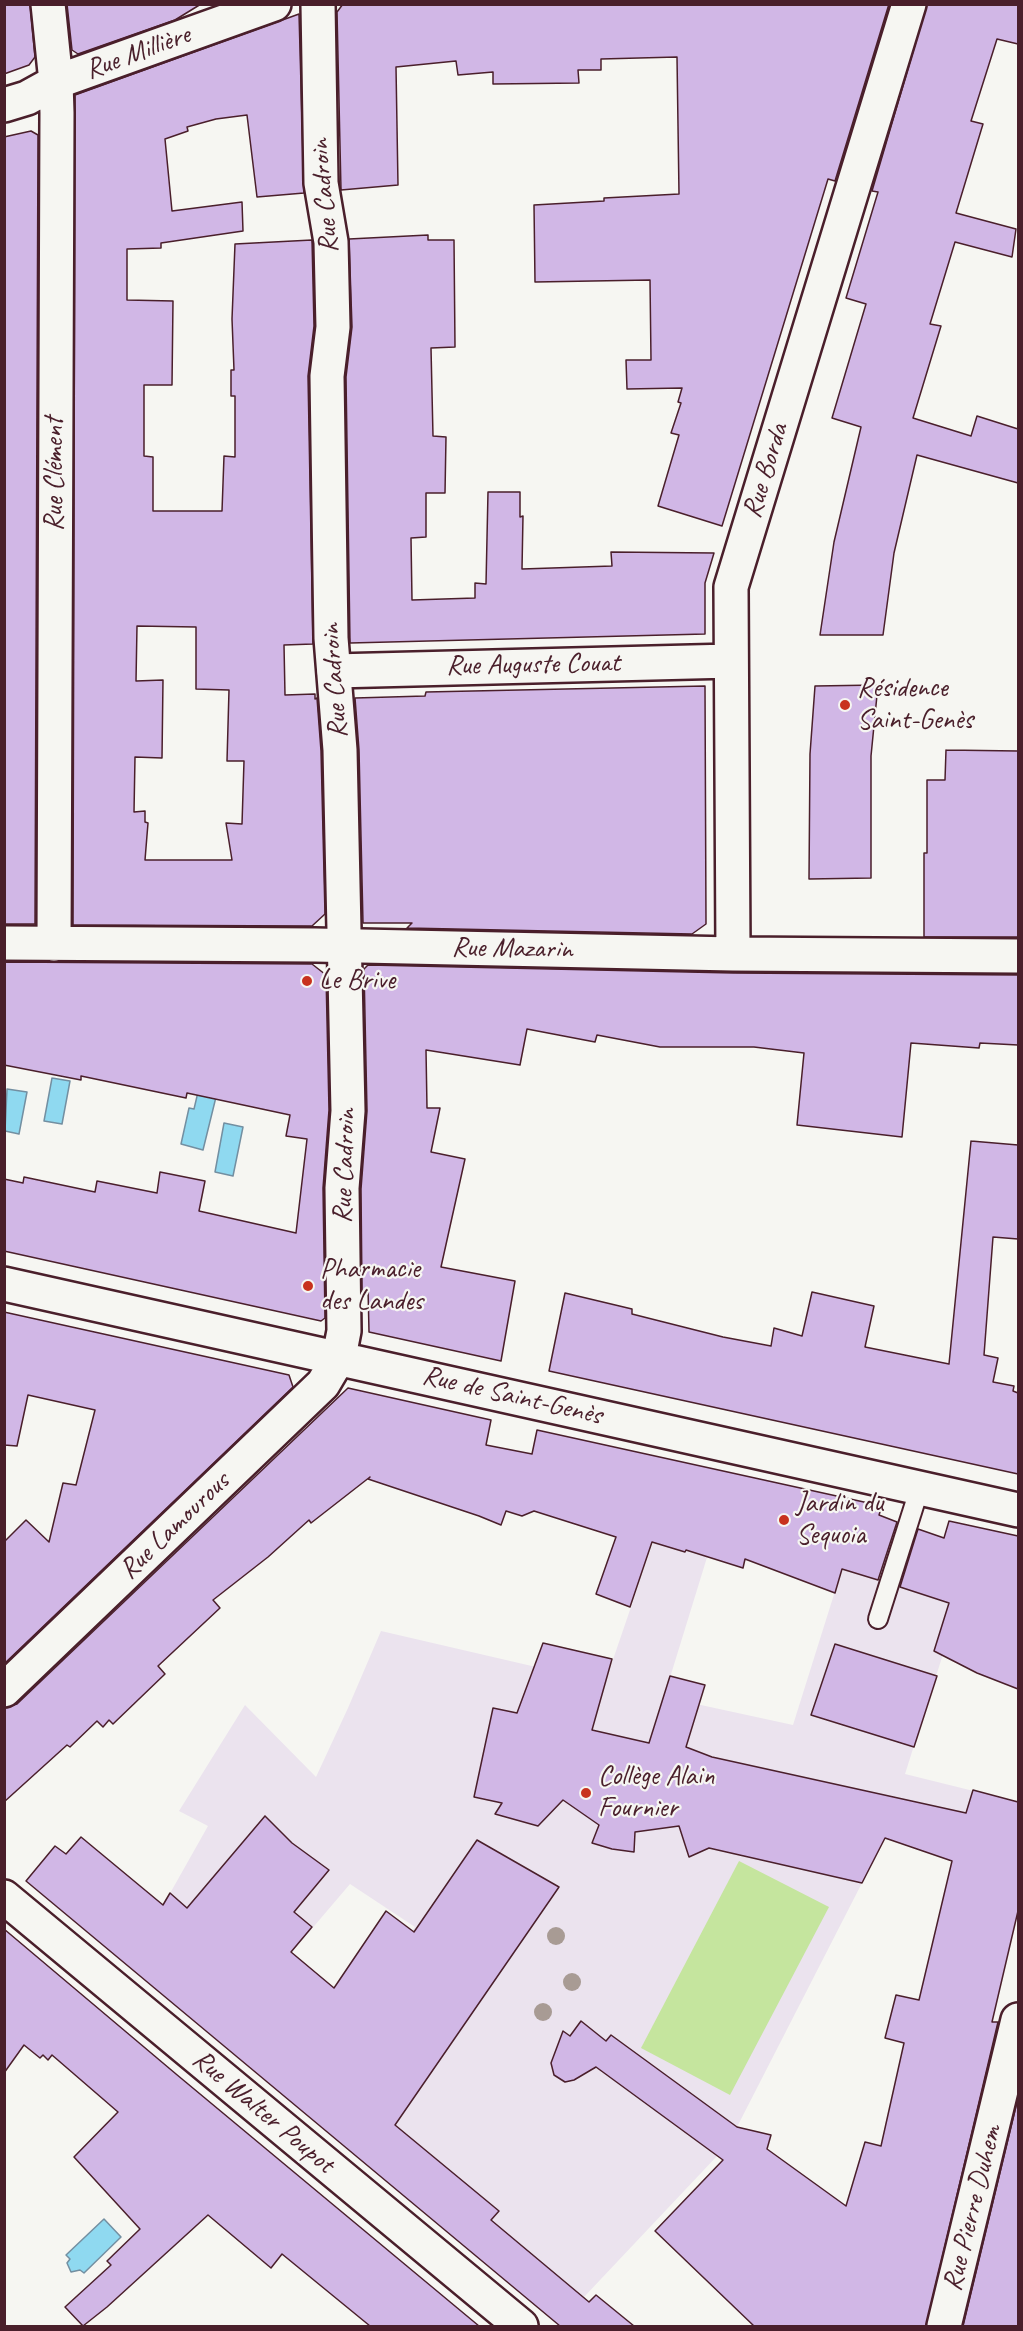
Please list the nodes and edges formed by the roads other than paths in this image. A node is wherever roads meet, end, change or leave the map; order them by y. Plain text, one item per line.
1 (48, 4) edge
2 (274, 4) edge
3 (318, 4) edge
4 (909, 4) edge
5 (56, 82) junction
6 (4, 105) edge
7 (731, 661) junction
8 (334, 671) junction
9 (4, 943) edge
10 (54, 944) junction
11 (344, 946) junction
12 (733, 954) junction
13 (1018, 956) edge
14 (4, 1284) edge
15 (339, 1357) junction
16 (920, 1488) junction
17 (1018, 1510) edge
18 (878, 1619) dead end
19 (4, 1690) edge
20 (4, 1897) edge
21 (1018, 2020) edge
22 (521, 2326) edge
23 (944, 2326) edge

1 - 5 street, Rue Clément
2 - 5 street, Rue Millière
3 - 8 street, Rue Cadroin
4 - 7 street, Rue Borda
5 - 6 street, Rue Millière
5 - 10 street, Rue Clément
7 - 8 street, Rue Auguste Couat
7 - 12 street, Rue Borda
8 - 11 street, Rue Cadroin
9 - 10 street, Rue Mazarin
10 - 11 street, Rue Mazarin
11 - 12 street, Rue Mazarin
11 - 15 street, Rue Cadroin
12 - 13 street, Rue Mazarin
14 - 15 street, Rue de Saint-Genès
15 - 16 street, Rue de Saint-Genès
15 - 19 street, Rue Lamourous
16 - 17 street, Rue de Saint-Genès
16 - 18 lane
20 - 22 street, Rue Walter Poupot
21 - 23 street, Rue Pierre Duhem

